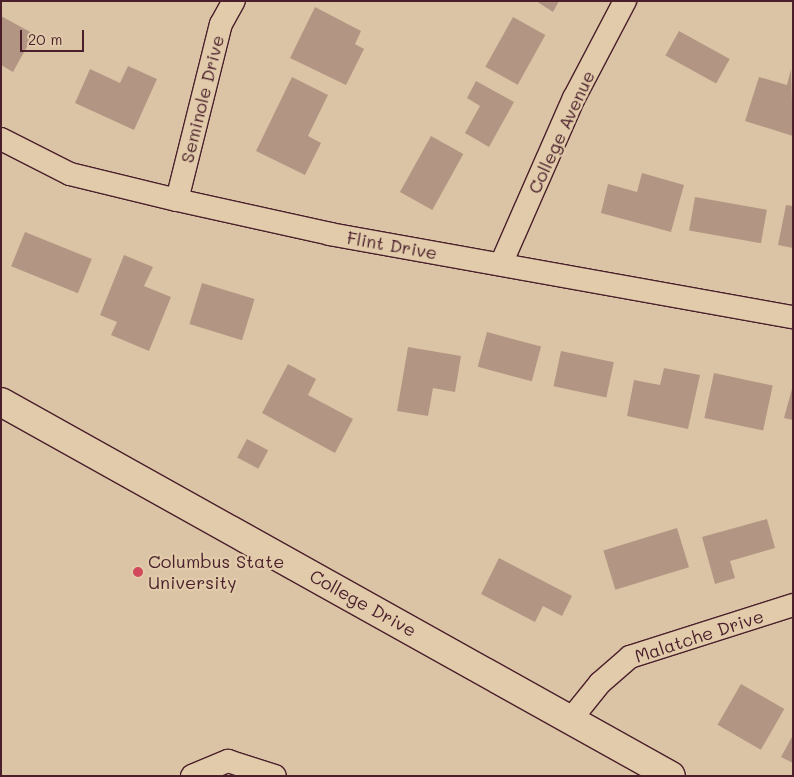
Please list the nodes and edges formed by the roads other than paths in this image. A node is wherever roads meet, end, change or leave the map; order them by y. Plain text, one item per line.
1 (234, 1) edge
2 (625, 1) edge
3 (1, 139) edge
4 (178, 200) junction
5 (501, 264) junction
6 (793, 317) edge
7 (1, 402) edge
8 (793, 605) edge
9 (571, 719) junction
10 (192, 776) edge
11 (275, 776) edge
12 (671, 776) edge

1 - 4 street, Seminole Drive
2 - 5 street, College Avenue
3 - 4 street, Flint Drive
4 - 5 street, Flint Drive
5 - 6 street, Flint Drive
7 - 9 street, College Drive
8 - 9 street, Malatche Drive
9 - 12 street, College Drive
10 - 11 street

